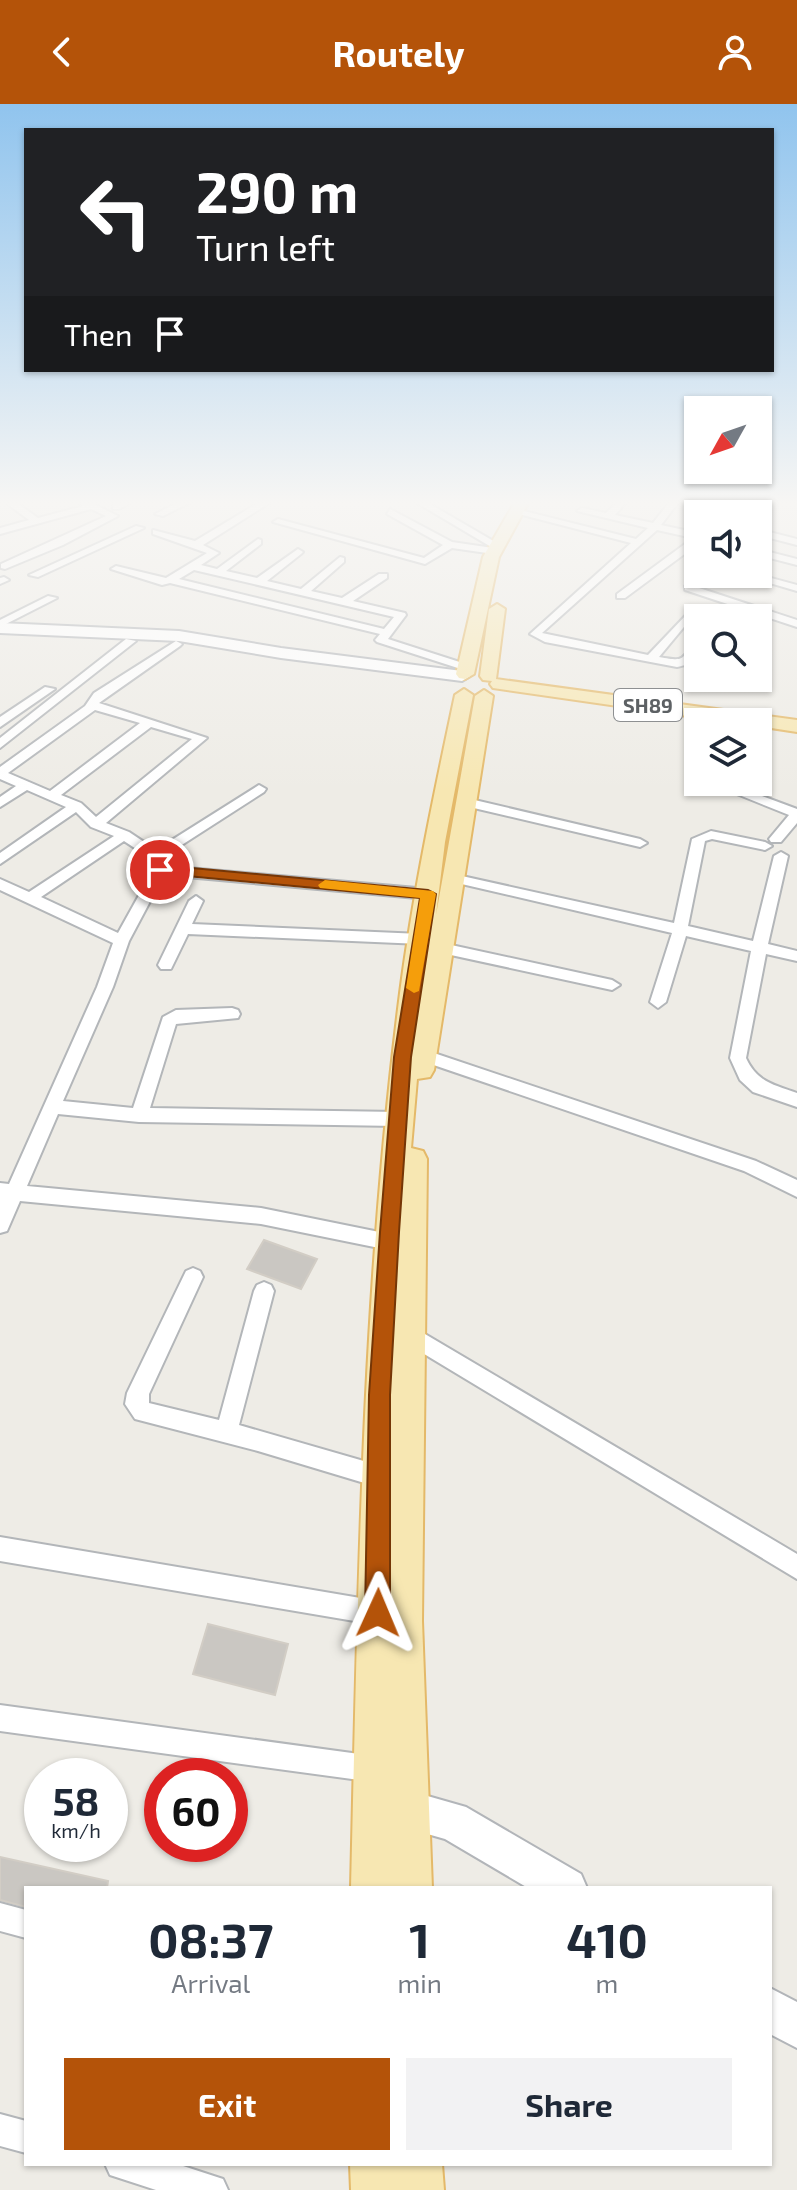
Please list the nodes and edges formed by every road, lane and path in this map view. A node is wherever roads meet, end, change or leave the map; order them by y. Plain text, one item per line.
1 (242, 597) edge
2 (328, 597) edge
3 (351, 597) edge
4 (488, 597) edge
5 (494, 597) edge
6 (576, 597) edge
7 (717, 597) edge
8 (52, 598) dead end
9 (345, 601) junction
10 (684, 621) edge
11 (797, 624) edge
12 (0, 626) edge
13 (385, 632) junction
14 (0, 637) edge
15 (130, 641) junction
16 (176, 644) junction
17 (651, 659) junction
18 (684, 663) edge
19 (475, 683) junction
20 (49, 689) dead end
21 (92, 705) junction
22 (684, 713) edge
23 (150, 722) junction
24 (684, 722) edge
25 (0, 723) edge
26 (772, 723) edge
27 (797, 726) edge
28 (772, 736) edge
29 (797, 739) edge
30 (0, 744) edge
31 (0, 773) edge
32 (26, 785) junction
33 (259, 789) dead end
34 (52, 796) junction
35 (750, 796) edge
36 (466, 802) junction
37 (0, 803) edge
38 (76, 806) junction
39 (797, 814) edge
40 (96, 824) junction
41 (124, 835) junction
42 (640, 843) dead end
43 (781, 856) dead end
44 (0, 860) edge
45 (158, 863) junction
46 (0, 884) edge
47 (441, 886) junction
48 (30, 898) junction
49 (196, 901) dead end
50 (183, 929) junction
51 (680, 930) junction
52 (121, 941) junction
53 (432, 944) junction
54 (759, 948) junction
55 (797, 956) edge
56 (166, 965) dead end
57 (612, 985) dead end
58 (658, 1002) dead end
59 (232, 1014) dead end
60 (422, 1055) junction
61 (797, 1100) edge
62 (53, 1107) junction
63 (139, 1115) junction
64 (398, 1119) junction
65 (797, 1189) edge
66 (8, 1191) edge
67 (0, 1225) edge
68 (389, 1242) junction
69 (193, 1277) dead end
70 (264, 1291) dead end
71 (408, 1333) junction
72 (226, 1433) junction
73 (381, 1477) junction
74 (0, 1549) edge
75 (797, 1567) edge
76 (378, 1613) junction
77 (0, 1718) edge
78 (374, 1769) junction
79 (410, 1811) junction
80 (373, 1886) edge
81 (410, 1886) edge
82 (564, 1886) edge
83 (0, 1917) edge
84 (24, 1923) edge
85 (772, 2011) edge
86 (797, 2026) edge
87 (0, 2130) edge
88 (24, 2136) edge
89 (128, 2166) edge
90 (375, 2166) edge
91 (417, 2166) edge
92 (212, 2190) edge
93 (376, 2190) edge
94 (419, 2190) edge

1 - 13 street
2 - 9 street
3 - 9 street
4 - 19 main road
5 - 19 main road
6 - 17 street
7 - 11 street
8 - 12 street
9 - 13 street
10 - 17 street
12 - 19 street
13 - 19 street
14 - 15 street
15 - 16 street
15 - 30 street
16 - 19 street
16 - 21 street
17 - 18 street
19 - 22 main road, SH89
19 - 24 main road, SH89
19 - 36 main road
19 - 47 main road
20 - 25 street
21 - 23 street
21 - 31 street
23 - 34 street
23 - 40 street
26 - 27 main road, SH89
28 - 29 main road
31 - 32 street
32 - 34 street
32 - 37 street
33 - 45 street
34 - 38 street
35 - 39 street
36 - 42 street
36 - 47 main road
38 - 40 street
38 - 44 street
39 - 51 street
40 - 41 street
41 - 45 street
41 - 48 street
43 - 54 street
45 - 47 street
45 - 52 street
46 - 48 street
47 - 51 street
47 - 53 main road
48 - 52 street
49 - 50 street
50 - 53 street
50 - 56 street
51 - 54 street
51 - 58 street
52 - 62 street
53 - 57 street
53 - 60 main road
53 - 64 main road
54 - 55 street
54 - 61 street
59 - 63 street
60 - 65 street
60 - 71 main road
62 - 63 street
62 - 66 street
63 - 64 street
64 - 68 main road
66 - 67 street
66 - 68 street
68 - 73 main road
69 - 72 street
70 - 72 street
71 - 75 street
71 - 79 main road
72 - 73 street
73 - 76 main road
74 - 76 street
76 - 78 main road
77 - 78 street
78 - 80 main road
79 - 81 main road
79 - 82 street
83 - 84 street
85 - 86 street
87 - 88 street
89 - 92 street
90 - 93 main road
91 - 94 main road

